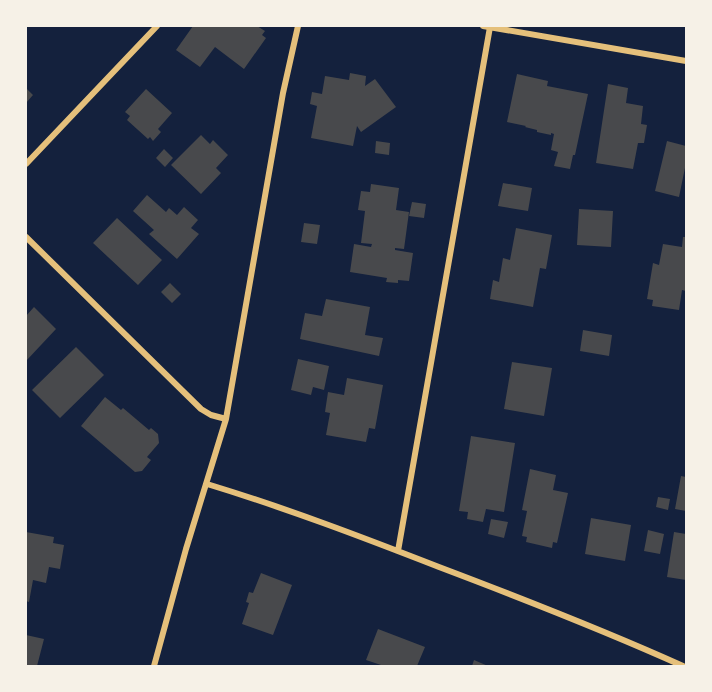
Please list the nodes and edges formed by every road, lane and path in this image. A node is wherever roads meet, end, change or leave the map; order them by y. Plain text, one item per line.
1 (157, 26) edge
2 (298, 26) edge
3 (483, 26) edge
4 (490, 27) junction
5 (687, 61) edge
6 (26, 164) edge
7 (26, 237) edge
8 (226, 419) junction
9 (207, 484) junction
10 (398, 551) junction
11 (154, 666) edge
12 (683, 666) edge

1 - 6 street
2 - 8 street
3 - 4 street
4 - 5 street
4 - 10 street
7 - 8 street
8 - 9 street
9 - 10 street
9 - 11 street
10 - 12 street

